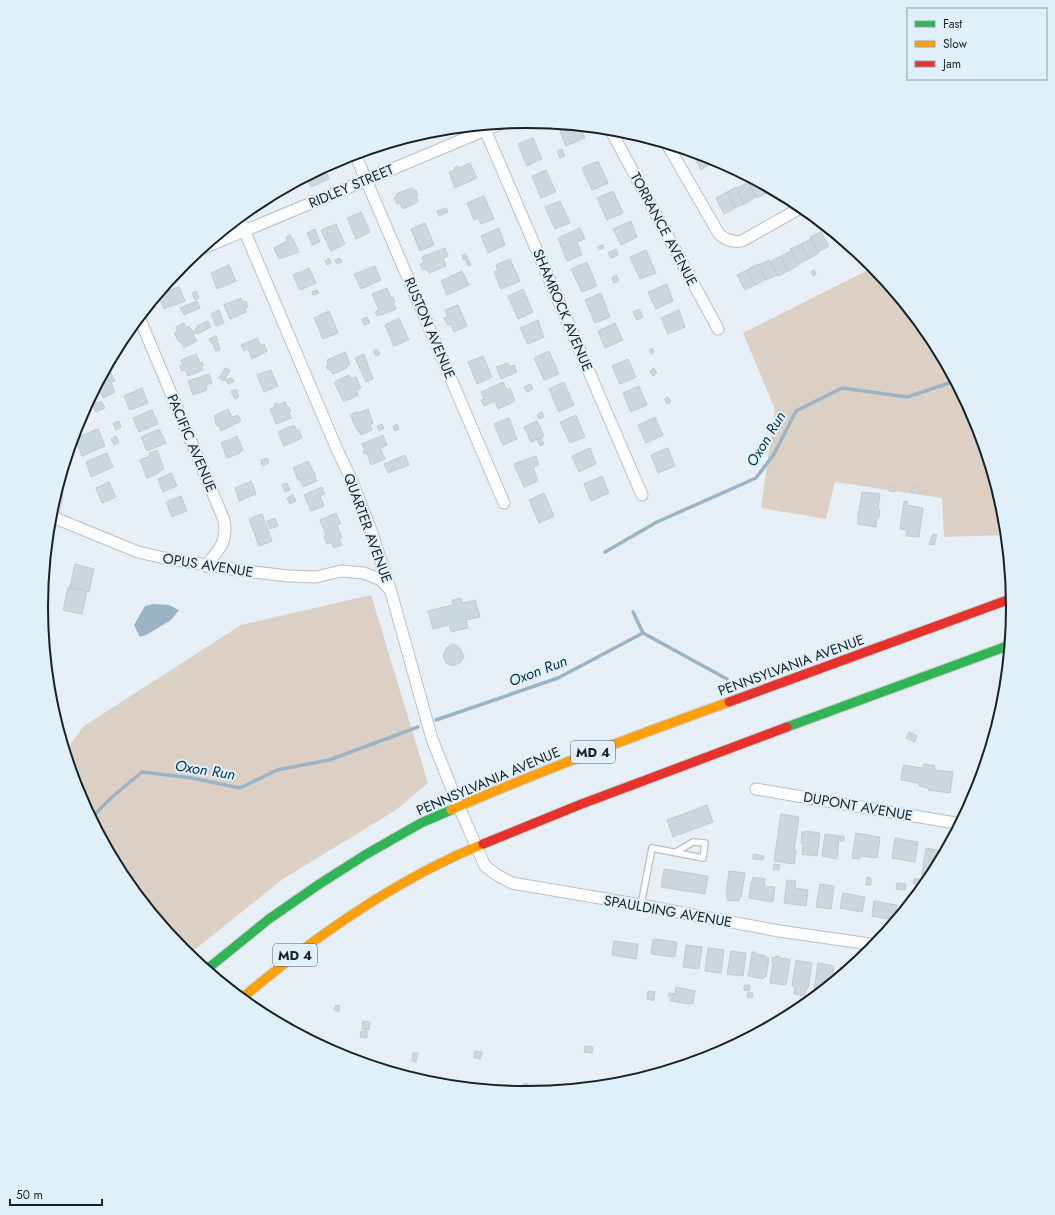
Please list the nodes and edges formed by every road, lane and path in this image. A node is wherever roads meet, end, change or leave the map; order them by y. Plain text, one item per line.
1 (485, 130) edge
2 (478, 131) edge
3 (614, 136) edge
4 (670, 149) edge
5 (357, 159) edge
6 (366, 179) junction
7 (796, 210) edge
8 (241, 223) edge
9 (244, 231) junction
10 (217, 242) edge
11 (142, 323) edge
12 (718, 329) dead end
13 (642, 495) dead end
14 (504, 503) dead end
15 (56, 518) edge
16 (206, 566) junction
17 (391, 592) junction
18 (1007, 600) edge
19 (1005, 647) edge
20 (756, 789) dead end
21 (459, 807) junction
22 (956, 823) edge
23 (476, 846) junction
24 (676, 852) junction
25 (641, 905) junction
26 (870, 944) edge
27 (210, 967) edge
28 (246, 995) edge

1 - 13 street, SHAMROCK AVENUE
2 - 6 street, RIDLEY STREET
3 - 12 street, TORRANCE AVENUE
4 - 7 street
5 - 6 street, RUSTON AVENUE
6 - 9 street, RIDLEY STREET
6 - 14 street, RUSTON AVENUE
8 - 9 street, QUARTER AVENUE
9 - 10 street, RIDLEY STREET
9 - 17 street, QUARTER AVENUE
11 - 16 street, PACIFIC AVENUE
15 - 16 street, OPUS AVENUE
16 - 17 street, OPUS AVENUE
17 - 21 street, QUARTER AVENUE
18 - 21 highway, PENNSYLVANIA AVENUE / MD 4
19 - 23 highway, MD 4
20 - 22 street, DUPONT AVENUE
21 - 23 street, QUARTER AVENUE
21 - 27 highway, PENNSYLVANIA AVENUE / MD 4
23 - 25 street, SPAULDING AVENUE
23 - 28 highway, MD 4
24 - 24 lane
24 - 25 lane
25 - 26 street, SPAULDING AVENUE

